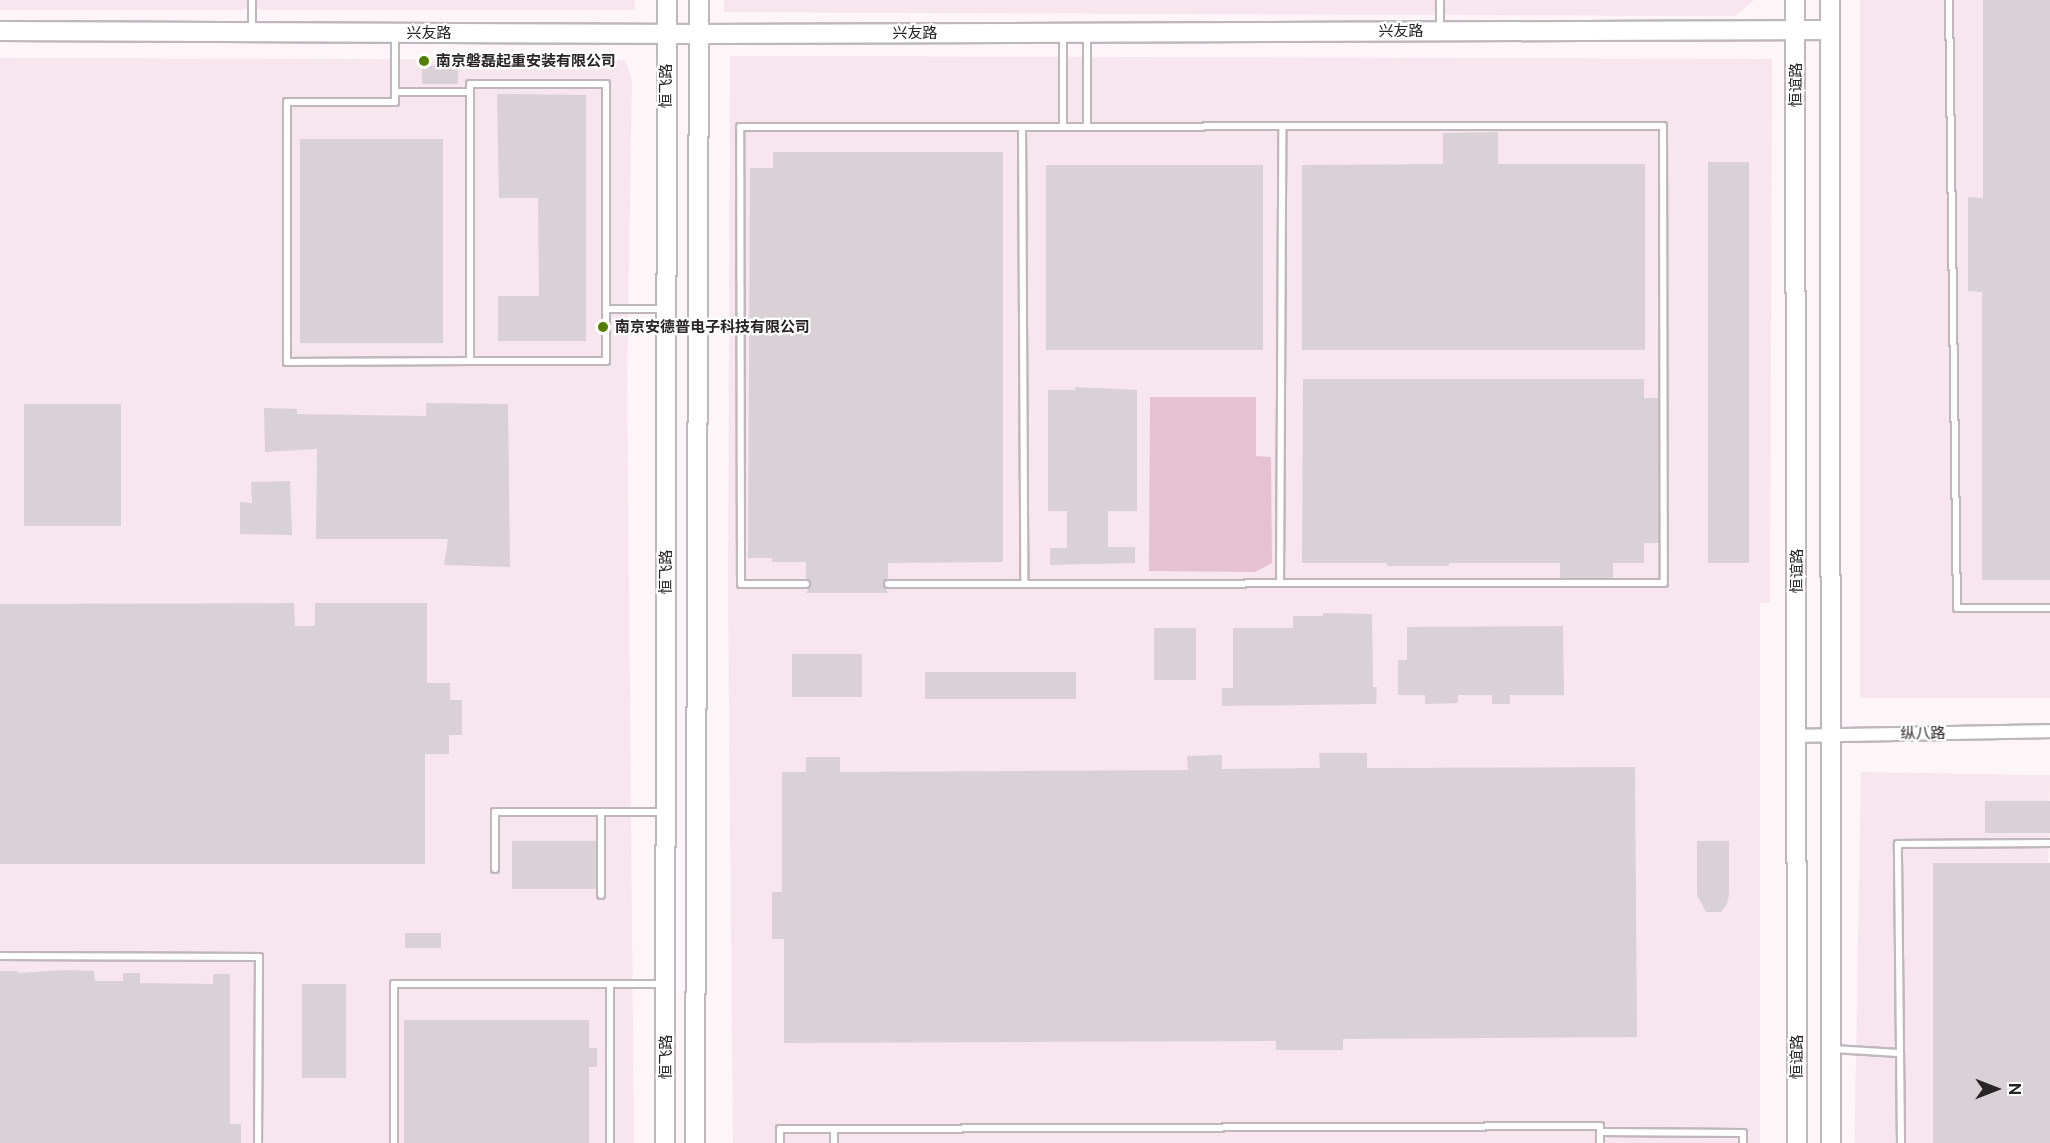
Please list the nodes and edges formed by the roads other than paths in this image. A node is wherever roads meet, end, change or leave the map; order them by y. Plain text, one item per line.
1 (252, 0) edge
2 (667, 0) edge
3 (699, 0) edge
4 (1440, 0) edge
5 (1795, 0) edge
6 (1830, 0) edge
7 (1948, 0) edge
8 (1796, 29) junction
9 (1830, 30) junction
10 (0, 31) edge
11 (1440, 31) junction
12 (252, 32) junction
13 (395, 32) junction
14 (1088, 32) junction
15 (667, 33) junction
16 (1063, 33) junction
17 (698, 34) junction
18 (395, 92) junction
19 (470, 92) junction
20 (1022, 127) junction
21 (1063, 127) junction
22 (1087, 127) junction
23 (1282, 127) junction
24 (606, 309) junction
25 (666, 309) junction
26 (470, 361) junction
27 (806, 584) dead end
28 (888, 584) dead end
29 (1023, 584) junction
30 (1280, 584) junction
31 (2050, 609) edge
32 (2050, 731) edge
33 (1831, 735) junction
34 (1797, 736) junction
35 (601, 812) junction
36 (666, 812) junction
37 (2050, 843) edge
38 (495, 869) dead end
39 (601, 895) dead end
40 (0, 956) edge
41 (667, 984) junction
42 (610, 985) junction
43 (1831, 1049) junction
44 (1900, 1053) junction
45 (834, 1129) junction
46 (1600, 1132) junction
47 (258, 1143) edge
48 (394, 1143) edge
49 (610, 1143) edge
50 (665, 1143) edge
51 (695, 1143) edge
52 (780, 1143) edge
53 (834, 1143) edge
54 (1600, 1143) edge
55 (1743, 1143) edge
56 (1797, 1143) edge
57 (1831, 1143) edge
58 (1901, 1143) edge

1 - 12 lane
2 - 15 main road, 恒飞路
3 - 17 main road, 恒飞路
4 - 11 lane
5 - 8 main road, 恒谊路
6 - 9 main road
7 - 31 lane
8 - 9 main road, 兴友路
8 - 11 main road, 兴友路
8 - 34 main road, 恒谊路
9 - 33 main road
10 - 12 main road, 兴友路
11 - 14 main road, 兴友路
12 - 13 main road, 兴友路
13 - 15 main road, 兴友路
13 - 18 lane
14 - 16 main road, 兴友路
14 - 22 lane
15 - 17 main road, 兴友路
15 - 25 main road, 恒飞路
16 - 17 main road, 兴友路
16 - 21 lane
17 - 51 main road, 恒飞路
18 - 19 lane
18 - 26 lane
19 - 24 lane
19 - 26 lane
20 - 21 lane
20 - 27 lane
20 - 29 lane
21 - 22 lane
22 - 23 lane
23 - 30 lane
23 - 30 lane
24 - 25 lane
24 - 26 lane
25 - 36 main road, 恒飞路
28 - 29 lane
29 - 30 lane
32 - 33 street, 纵八路
33 - 34 street, 纵八路
33 - 43 main road
34 - 56 main road, 恒谊路
35 - 36 lane
35 - 38 lane
35 - 39 lane
36 - 41 main road, 恒飞路
37 - 44 lane
40 - 47 lane
41 - 42 lane
41 - 50 main road, 恒飞路
42 - 48 lane
42 - 49 lane
43 - 44 lane
43 - 57 main road
44 - 58 lane
45 - 46 lane
45 - 52 lane
45 - 53 lane
46 - 54 lane
46 - 55 lane

